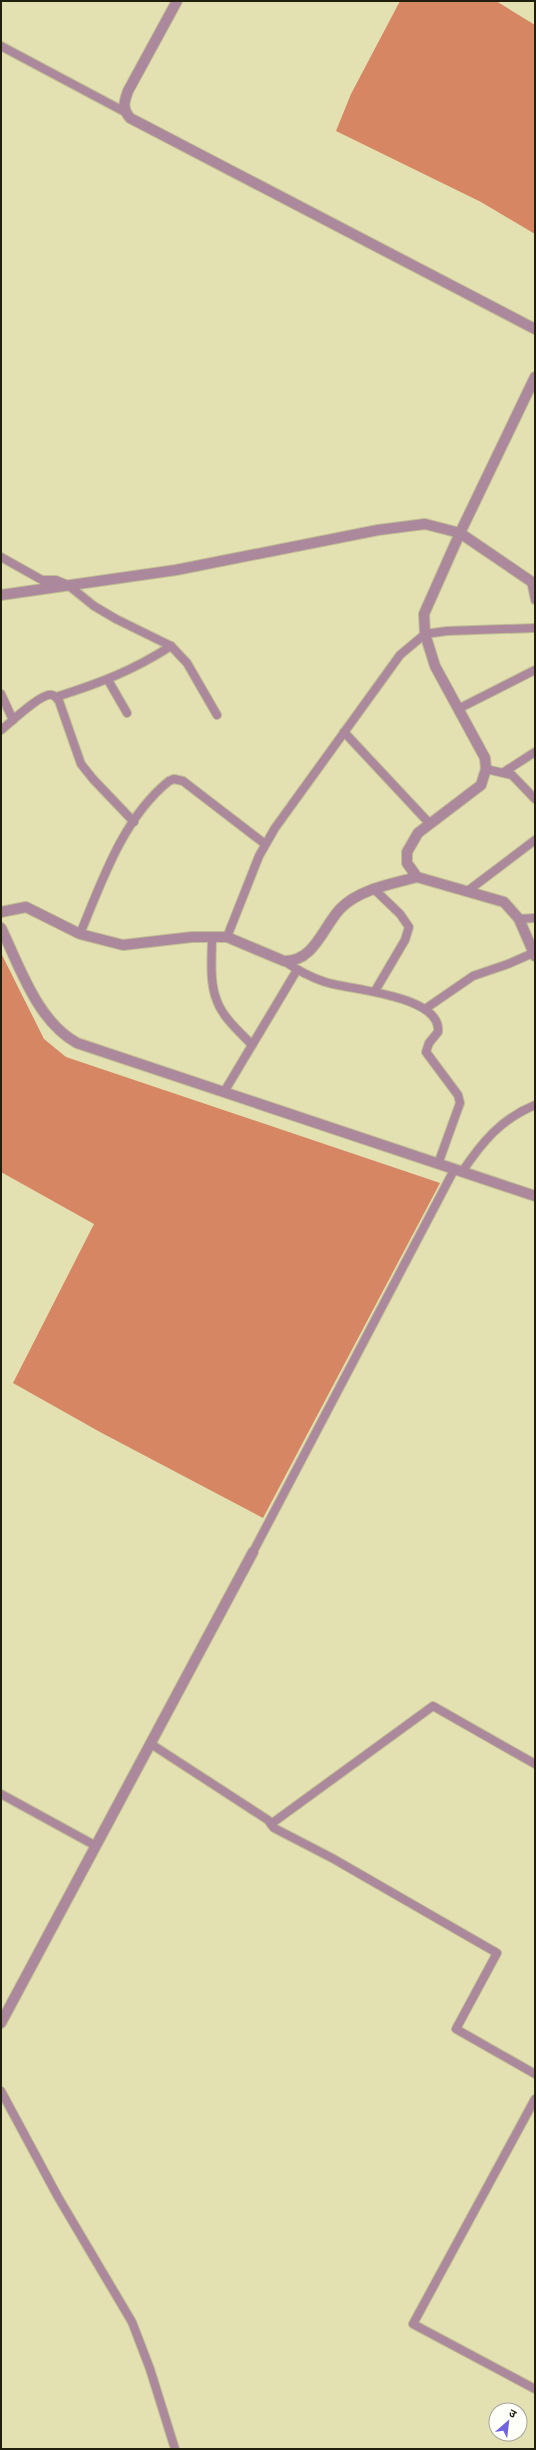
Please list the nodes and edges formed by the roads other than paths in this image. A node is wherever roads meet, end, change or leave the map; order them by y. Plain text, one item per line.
1 (177, 1) edge
2 (1, 46) edge
3 (125, 112) junction
4 (535, 329) edge
5 (535, 377) edge
6 (460, 533) junction
7 (1, 557) edge
8 (533, 583) edge
9 (68, 585) junction
10 (1, 595) edge
11 (535, 600) edge
12 (535, 628) edge
13 (425, 634) junction
14 (171, 646) junction
15 (535, 670) edge
16 (108, 680) junction
17 (1, 694) edge
18 (56, 697) junction
19 (458, 709) junction
20 (128, 713) dead end
21 (217, 715) dead end
22 (13, 720) junction
23 (1, 730) edge
24 (344, 732) junction
25 (535, 752) edge
26 (486, 769) junction
27 (504, 772) junction
28 (535, 799) edge
29 (134, 822) junction
30 (430, 824) junction
31 (535, 840) edge
32 (265, 844) junction
33 (417, 877) junction
34 (374, 890) junction
35 (469, 890) junction
36 (1, 912) edge
37 (535, 918) edge
38 (519, 919) junction
39 (1, 928) edge
40 (80, 934) junction
41 (212, 936) junction
42 (227, 937) junction
43 (534, 954) edge
44 (284, 961) junction
45 (297, 970) junction
46 (375, 992) junction
47 (425, 1009) junction
48 (252, 1045) junction
49 (224, 1092) junction
50 (535, 1105) edge
51 (438, 1164) junction
52 (458, 1171) junction
53 (535, 1196) edge
54 (253, 1552) joint
55 (151, 1744) junction
56 (535, 1764) edge
57 (1, 1794) edge
58 (270, 1824) junction
59 (96, 1846) junction
60 (1, 2022) edge
61 (535, 2074) edge
62 (1, 2091) edge
63 (535, 2099) edge
64 (535, 2389) edge
65 (174, 2449) edge

1 - 3 street
2 - 3 street
3 - 4 street
5 - 6 street
6 - 8 street
6 - 9 street
6 - 13 street
7 - 9 street
8 - 11 street
9 - 10 street
9 - 14 street
12 - 13 street
13 - 19 street
13 - 24 street
14 - 16 street
14 - 21 street
15 - 19 street
16 - 18 street
16 - 20 street
17 - 22 street
18 - 22 street
18 - 29 street
19 - 26 street
22 - 23 street
24 - 30 street
24 - 32 street
25 - 27 street
26 - 27 street
26 - 30 street
27 - 28 street
29 - 32 street
29 - 40 street
30 - 33 street
31 - 35 street
32 - 42 street
33 - 34 street
33 - 35 street
34 - 44 street
34 - 46 street
35 - 38 street
36 - 40 street
37 - 38 street
38 - 43 street
39 - 49 street
40 - 41 street
41 - 42 street
41 - 48 street
42 - 44 street
43 - 47 street
44 - 45 street
45 - 46 street
45 - 48 street
46 - 47 street
47 - 51 street
48 - 49 street
49 - 51 street
50 - 52 street
51 - 52 street
52 - 53 street
52 - 54 street
54 - 55 street
55 - 58 street
55 - 59 street
56 - 58 street
57 - 59 street
58 - 61 street
59 - 60 street
62 - 65 street
63 - 64 street

